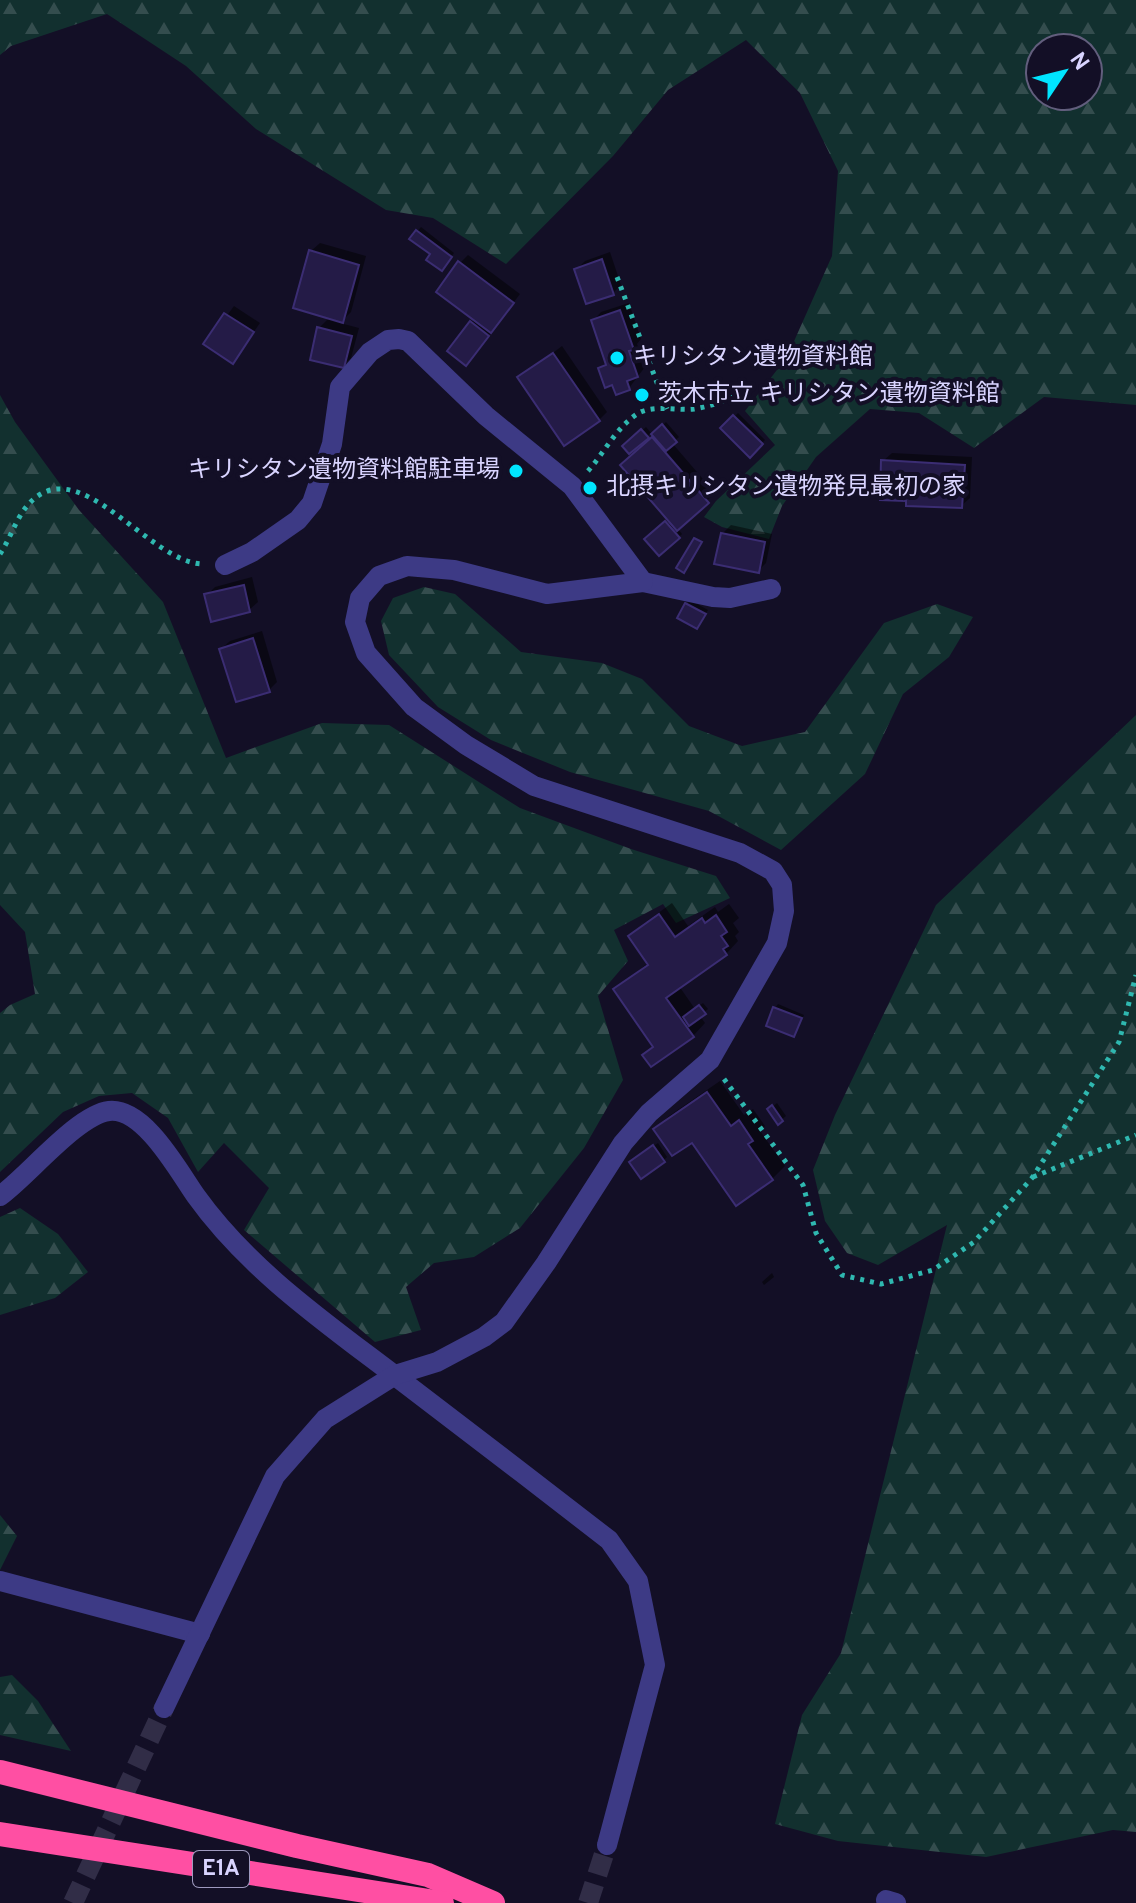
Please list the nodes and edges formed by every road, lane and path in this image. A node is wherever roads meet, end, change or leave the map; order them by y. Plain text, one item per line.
1 (617, 277) dead end
2 (748, 390) dead end
3 (667, 409) junction
4 (572, 486) junction
5 (0, 554) edge
6 (225, 565) joint
7 (643, 582) junction
8 (771, 589) dead end
9 (1136, 975) edge
10 (710, 1060) junction
11 (1136, 1135) edge
12 (1032, 1178) junction
13 (0, 1196) edge
14 (395, 1375) junction
15 (0, 1581) edge
16 (200, 1634) junction
17 (164, 1708) tunnel mouth
18 (0, 1772) edge
19 (0, 1834) edge
20 (607, 1845) tunnel mouth
21 (442, 1903) edge
22 (493, 1903) edge

1 - 3 path
2 - 3 path
3 - 4 path
4 - 6 street
4 - 7 street
5 - 6 path
7 - 8 street
7 - 10 street
9 - 12 path
10 - 12 path
10 - 14 street
11 - 12 path
13 - 14 street
14 - 16 street
14 - 20 street
15 - 16 street
16 - 17 street
18 - 22 highway
19 - 21 highway, E1A

